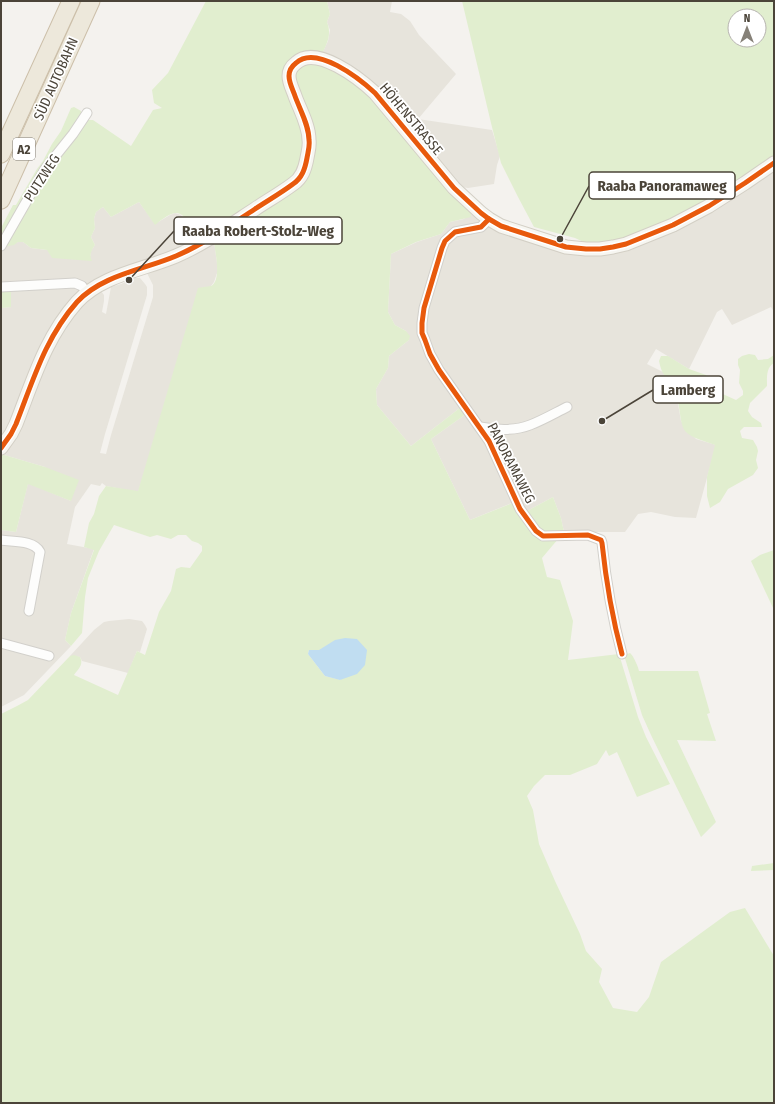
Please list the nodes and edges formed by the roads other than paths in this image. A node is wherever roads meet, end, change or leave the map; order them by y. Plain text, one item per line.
1 (71, 1) edge
2 (91, 1) edge
3 (87, 113) dead end
4 (1, 154) edge
5 (774, 163) edge
6 (1, 200) edge
7 (489, 219) junction
8 (1, 246) edge
9 (1, 287) edge
10 (87, 292) junction
11 (567, 407) dead end
12 (480, 427) junction
13 (1, 448) edge
14 (1, 540) edge
15 (29, 611) dead end
16 (1, 643) edge
17 (622, 654) dead end
18 (50, 656) dead end

1 - 4 highway, SÜD AUTOBAHN / A2
2 - 6 highway, SÜD AUTOBAHN / A2
3 - 8 street, PUTZWEG
5 - 7 street, HÖHENSTRASSE
7 - 10 street, HÖHENSTRASSE
7 - 12 street, PANORAMAWEG
9 - 10 street
10 - 13 street, HÖHENSTRASSE
11 - 12 street, PANORAMAWEG
12 - 17 street, PANORAMAWEG
14 - 15 street
16 - 18 street

